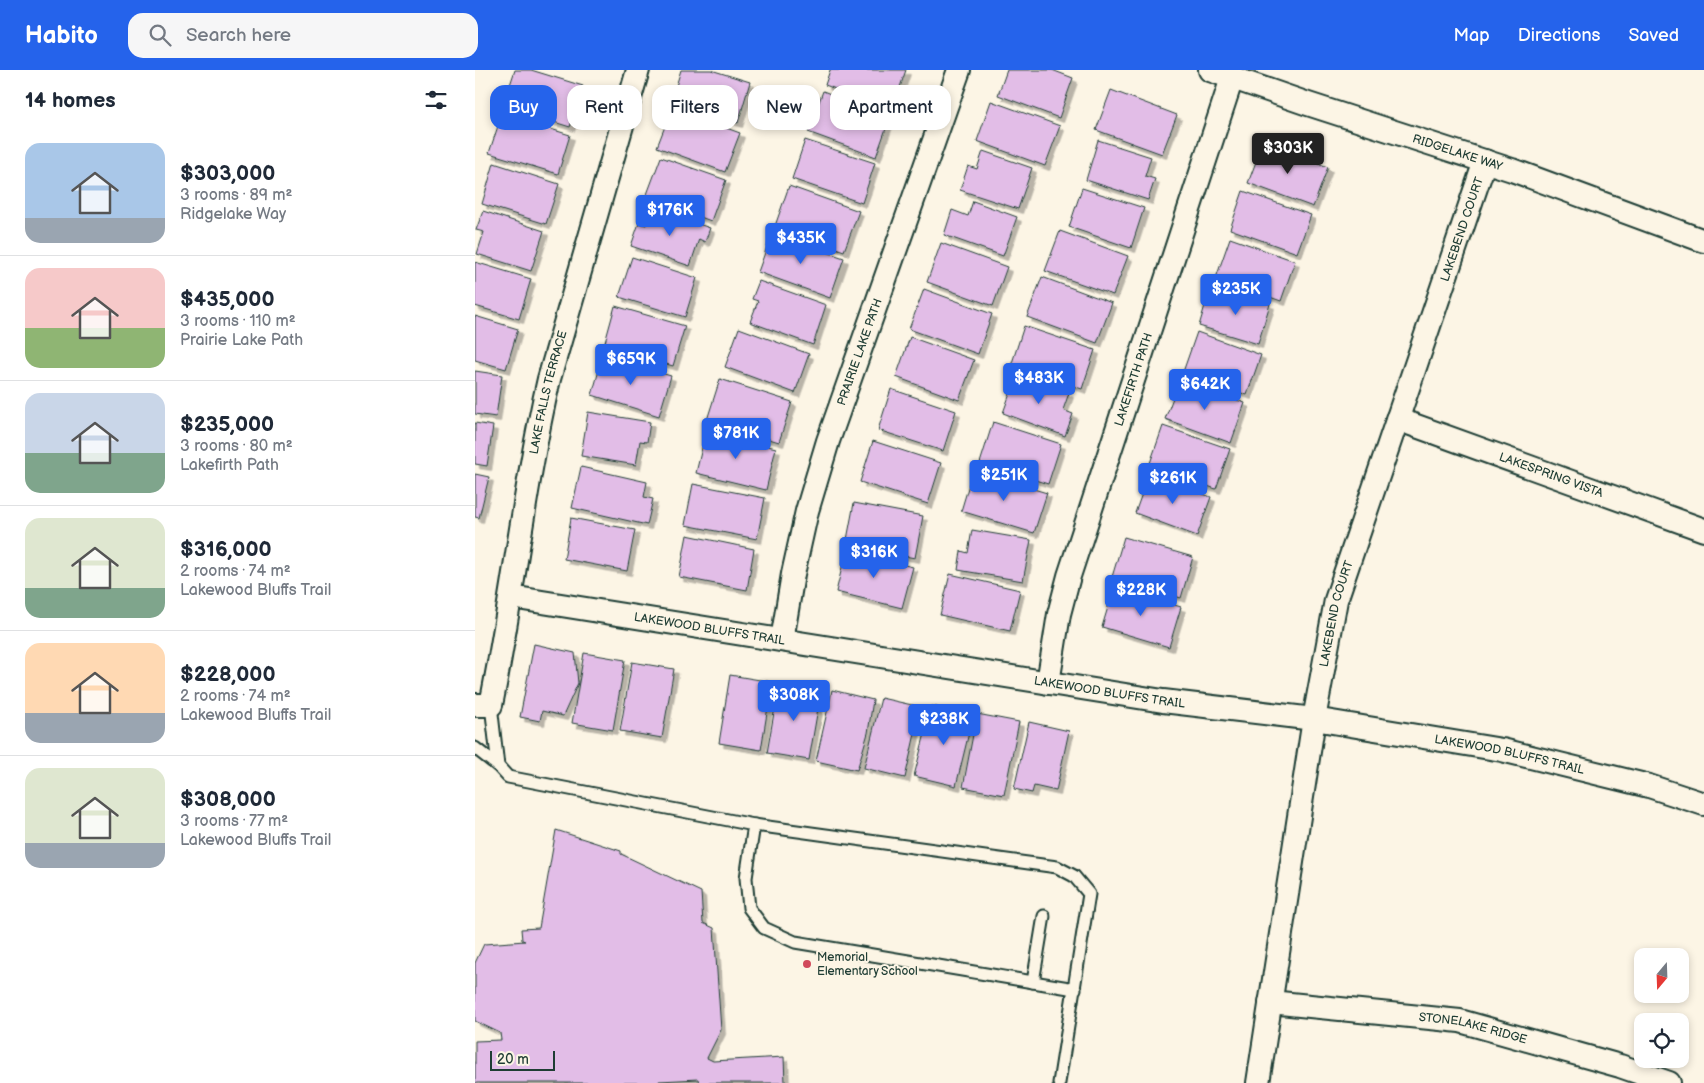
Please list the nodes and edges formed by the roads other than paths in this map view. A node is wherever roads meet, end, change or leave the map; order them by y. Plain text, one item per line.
1 (638, 70) edge
2 (959, 70) edge
3 (1210, 70) edge
4 (1232, 78) junction
5 (1485, 161) junction
6 (1704, 241) edge
7 (1397, 419) junction
8 (1704, 530) edge
9 (511, 597) junction
10 (782, 640) junction
11 (1048, 683) junction
12 (483, 705) edge
13 (1314, 719) junction
14 (475, 748) edge
15 (498, 766) junction
16 (1704, 804) edge
17 (754, 825) junction
18 (1045, 916) dead end
19 (1033, 982) junction
20 (1075, 989) junction
21 (1270, 1002) junction
22 (1059, 1083) edge
23 (1258, 1083) edge
24 (1669, 1083) edge

1 - 9 street, LAKE FALLS TERRACE
2 - 10 street, PRAIRIE LAKE PATH
3 - 4 street, RIDGELAKE WAY
4 - 5 street, RIDGELAKE WAY
4 - 11 street, LAKEFIRTH PATH
5 - 6 street, RIDGELAKE WAY
5 - 7 street, LAKEBEND COURT
7 - 8 street, LAKESPRING VISTA
7 - 13 street, LAKEBEND COURT
9 - 10 street, LAKEWOOD BLUFFS TRAIL
9 - 12 street, LAKE FALLS TERRACE
10 - 11 street, LAKEWOOD BLUFFS TRAIL
11 - 13 street, LAKEWOOD BLUFFS TRAIL
12 - 15 lane
13 - 16 street, LAKEWOOD BLUFFS TRAIL
13 - 21 street, LAKEBEND COURT
14 - 15 lane
15 - 17 lane
17 - 19 lane
17 - 20 lane
18 - 19 lane
19 - 20 lane
20 - 22 lane
21 - 23 street, LAKEBEND COURT
21 - 24 street, STONELAKE RIDGE

